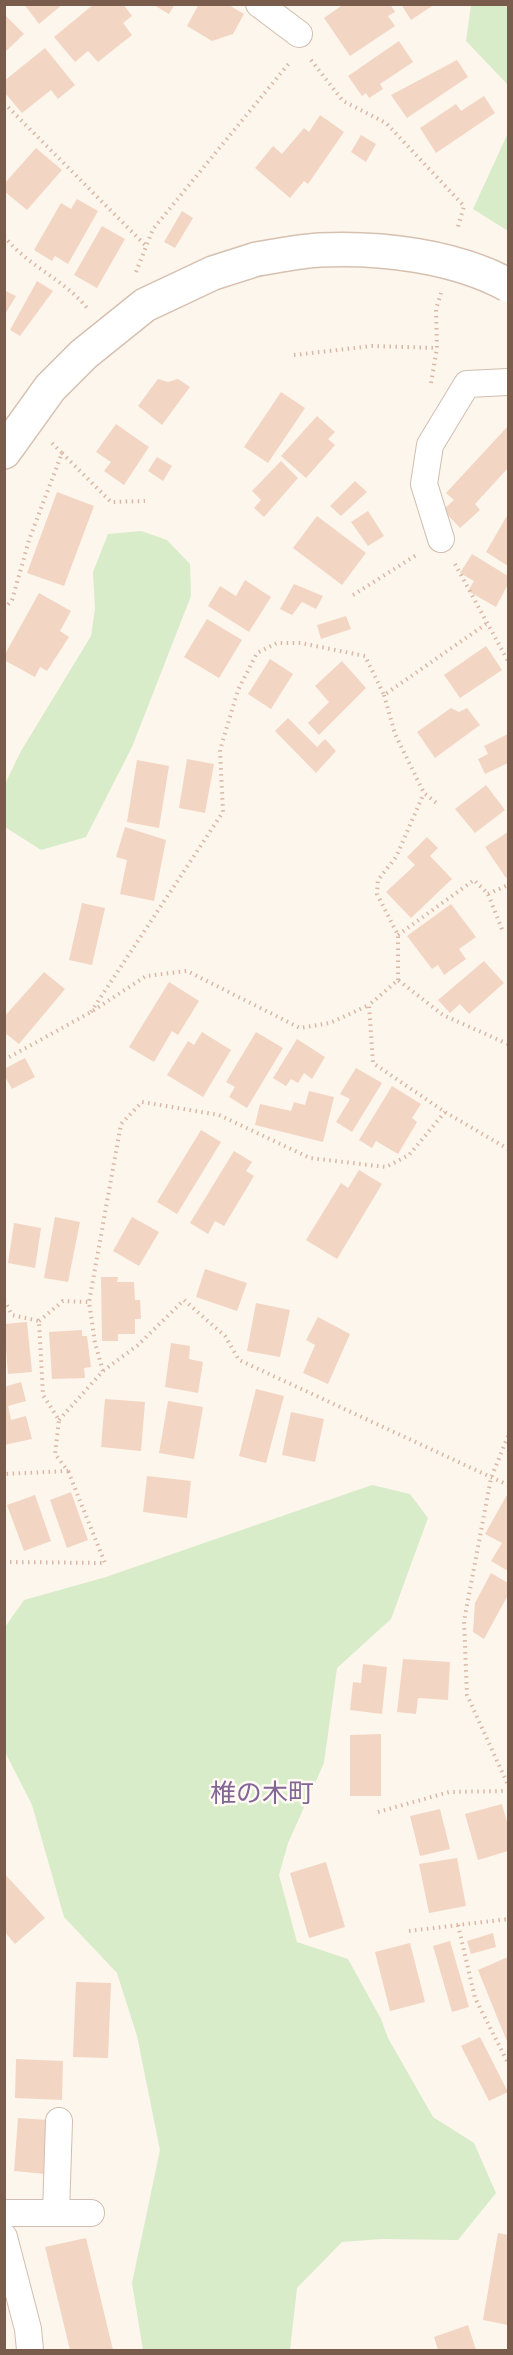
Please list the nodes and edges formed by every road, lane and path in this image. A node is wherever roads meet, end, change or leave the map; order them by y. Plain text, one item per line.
1 (259, 4) edge
2 (299, 34) joint
3 (4, 103) edge
4 (4, 236) edge
5 (147, 247) junction
6 (508, 285) edge
7 (145, 305) junction
8 (109, 335) junction
9 (437, 348) dead end
10 (294, 355) dead end
11 (508, 382) edge
12 (28, 417) junction
13 (4, 452) edge
14 (62, 453) junction
15 (145, 501) dead end
16 (441, 539) junction
17 (353, 596) dead end
18 (4, 609) edge
19 (486, 624) junction
20 (508, 661) edge
21 (384, 695) junction
22 (424, 793) junction
23 (440, 805) dead end
24 (508, 885) edge
25 (488, 894) junction
26 (503, 932) dead end
27 (398, 935) junction
28 (398, 980) junction
29 (369, 1005) junction
30 (91, 1012) junction
31 (508, 1044) edge
32 (4, 1060) edge
33 (445, 1112) junction
34 (508, 1149) edge
35 (4, 1300) edge
36 (89, 1302) junction
37 (39, 1321) junction
38 (103, 1371) junction
39 (59, 1420) junction
40 (508, 1436) edge
41 (68, 1471) junction
42 (4, 1474) edge
43 (492, 1478) junction
44 (508, 1485) edge
45 (4, 1562) edge
46 (508, 1785) edge
47 (508, 1791) edge
48 (378, 1812) dead end
49 (508, 1919) edge
50 (458, 1925) junction
51 (409, 1931) dead end
52 (508, 2063) edge
53 (58, 2121) dead end
54 (4, 2213) edge
55 (56, 2213) junction
56 (92, 2213) dead end
57 (4, 2237) edge
58 (30, 2350) edge

1 - 2 street
2 - 5 path
3 - 5 path
4 - 8 path
5 - 7 path
6 - 7 main road, bridge
7 - 8 main road
8 - 12 main road
9 - 10 path
11 - 16 street
12 - 13 main road
12 - 14 path
14 - 15 path
14 - 18 path
16 - 17 path
16 - 19 path
19 - 20 path
19 - 21 path
21 - 22 path
21 - 30 path
22 - 23 path
22 - 27 path
24 - 25 path
25 - 26 path
25 - 27 path
27 - 28 path
28 - 29 path
28 - 31 path
29 - 30 path
29 - 33 path
30 - 32 path
33 - 34 path
33 - 36 path
35 - 37 path
36 - 37 path
36 - 38 path
37 - 39 path
38 - 39 path
38 - 43 path
39 - 41 path
40 - 43 path
41 - 42 path
41 - 45 path
43 - 44 path
43 - 46 path
47 - 48 path
49 - 50 path
50 - 51 path
50 - 52 path
53 - 55 street
54 - 55 street
55 - 56 street
57 - 58 street

